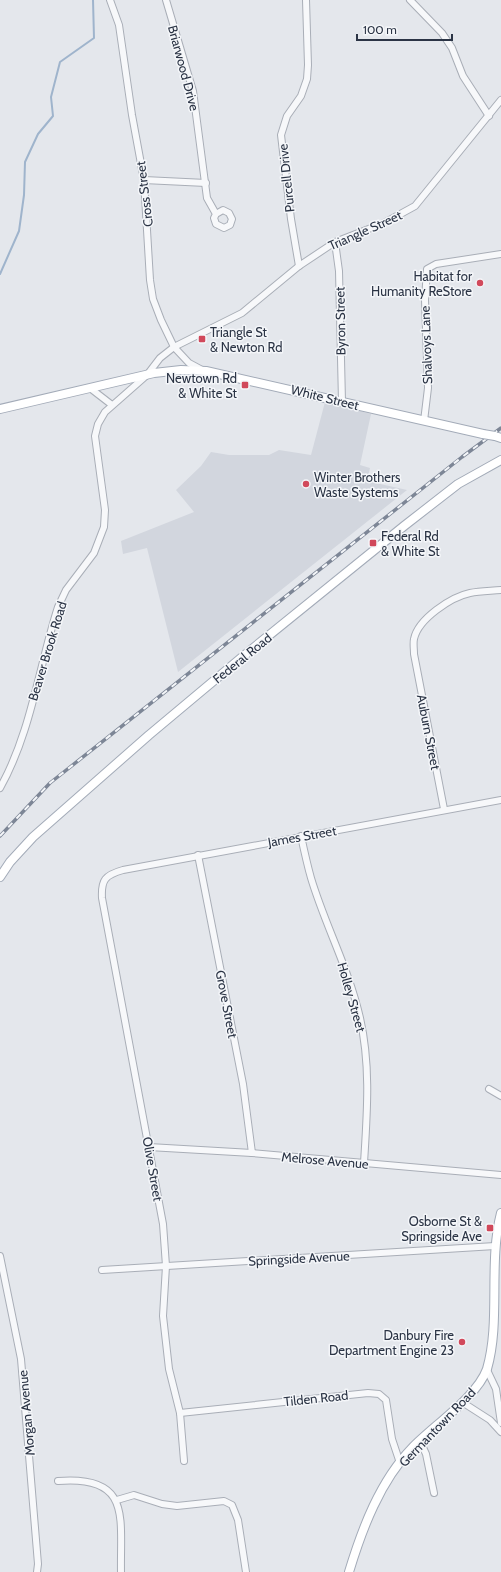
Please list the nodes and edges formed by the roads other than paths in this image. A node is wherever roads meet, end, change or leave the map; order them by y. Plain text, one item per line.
1 (110, 0) edge
2 (166, 0) edge
3 (306, 0) edge
4 (410, 0) edge
5 (501, 100) edge
6 (489, 116) junction
7 (144, 180) junction
8 (206, 183) junction
9 (216, 214) dead end
10 (335, 242) junction
11 (501, 254) edge
12 (299, 266) junction
13 (174, 347) junction
14 (206, 371) junction
15 (147, 375) junction
16 (90, 388) junction
17 (342, 402) junction
18 (112, 405) junction
19 (0, 409) edge
20 (424, 421) junction
21 (498, 437) edge
22 (501, 460) edge
23 (501, 590) edge
24 (0, 788) edge
25 (501, 800) edge
26 (444, 810) junction
27 (301, 836) junction
28 (198, 855) junction
29 (0, 877) edge
30 (105, 879) joint
31 (489, 1089) dead end
32 (501, 1096) edge
33 (149, 1147) junction
34 (252, 1153) junction
35 (364, 1163) junction
36 (501, 1175) edge
37 (501, 1213) edge
38 (495, 1246) junction
39 (0, 1256) edge
40 (166, 1266) junction
41 (102, 1270) dead end
42 (487, 1370) junction
43 (462, 1402) junction
44 (180, 1413) junction
45 (501, 1424) edge
46 (501, 1432) edge
47 (420, 1441) junction
48 (184, 1462) dead end
49 (400, 1463) junction
50 (58, 1481) dead end
51 (434, 1492) dead end
52 (117, 1500) junction
53 (37, 1572) edge
54 (121, 1572) edge
55 (246, 1572) edge
56 (349, 1572) edge

1 - 7 street, Cross Street
2 - 8 street, Briarwood Drive
3 - 12 street, Purcell Drive
4 - 6 street
5 - 6 street, Triangle Street
6 - 10 street, Triangle Street
7 - 8 street
7 - 13 street, Cross Street
8 - 9 street, Briarwood Drive
10 - 12 street, Triangle Street
10 - 17 street, Byron Street
11 - 20 street, Shalvoys Lane
12 - 13 street, Triangle Street
13 - 14 street, Cross Street
13 - 15 street, Triangle Street
14 - 15 main road, White Street
14 - 17 main road, White Street
15 - 16 main road, White Street
15 - 18 street, Beaver Brook Road
16 - 18 street
16 - 19 main road, White Street
17 - 20 main road, White Street
18 - 24 street, Beaver Brook Road
20 - 21 main road, White Street, bridge
22 - 29 main road, Federal Road
23 - 26 street, Auburn Street
25 - 26 street, James Street
26 - 27 street, James Street
27 - 28 street, James Street
27 - 35 street, Holley Street
28 - 30 street, James Street
28 - 34 street, Grove Street
30 - 33 street, Olive Street
31 - 32 street
33 - 34 street, Melrose Avenue
33 - 40 street, Olive Street
34 - 35 street, Melrose Avenue
35 - 36 street, Melrose Avenue
37 - 38 main road, Germantown Road
38 - 40 street, Springside Avenue
38 - 42 main road, Germantown Road
39 - 53 street, Morgan Avenue
40 - 41 street, Springside Avenue
40 - 44 street, Olive Street
42 - 43 main road, Germantown Road
42 - 45 street
43 - 46 street
43 - 47 main road, Germantown Road
44 - 48 street, Olive Street
44 - 49 street, Tilden Road
45 - 46 street
47 - 49 main road, Germantown Road
47 - 51 street
49 - 56 main road, Germantown Road
50 - 52 street
52 - 54 street
52 - 55 street

